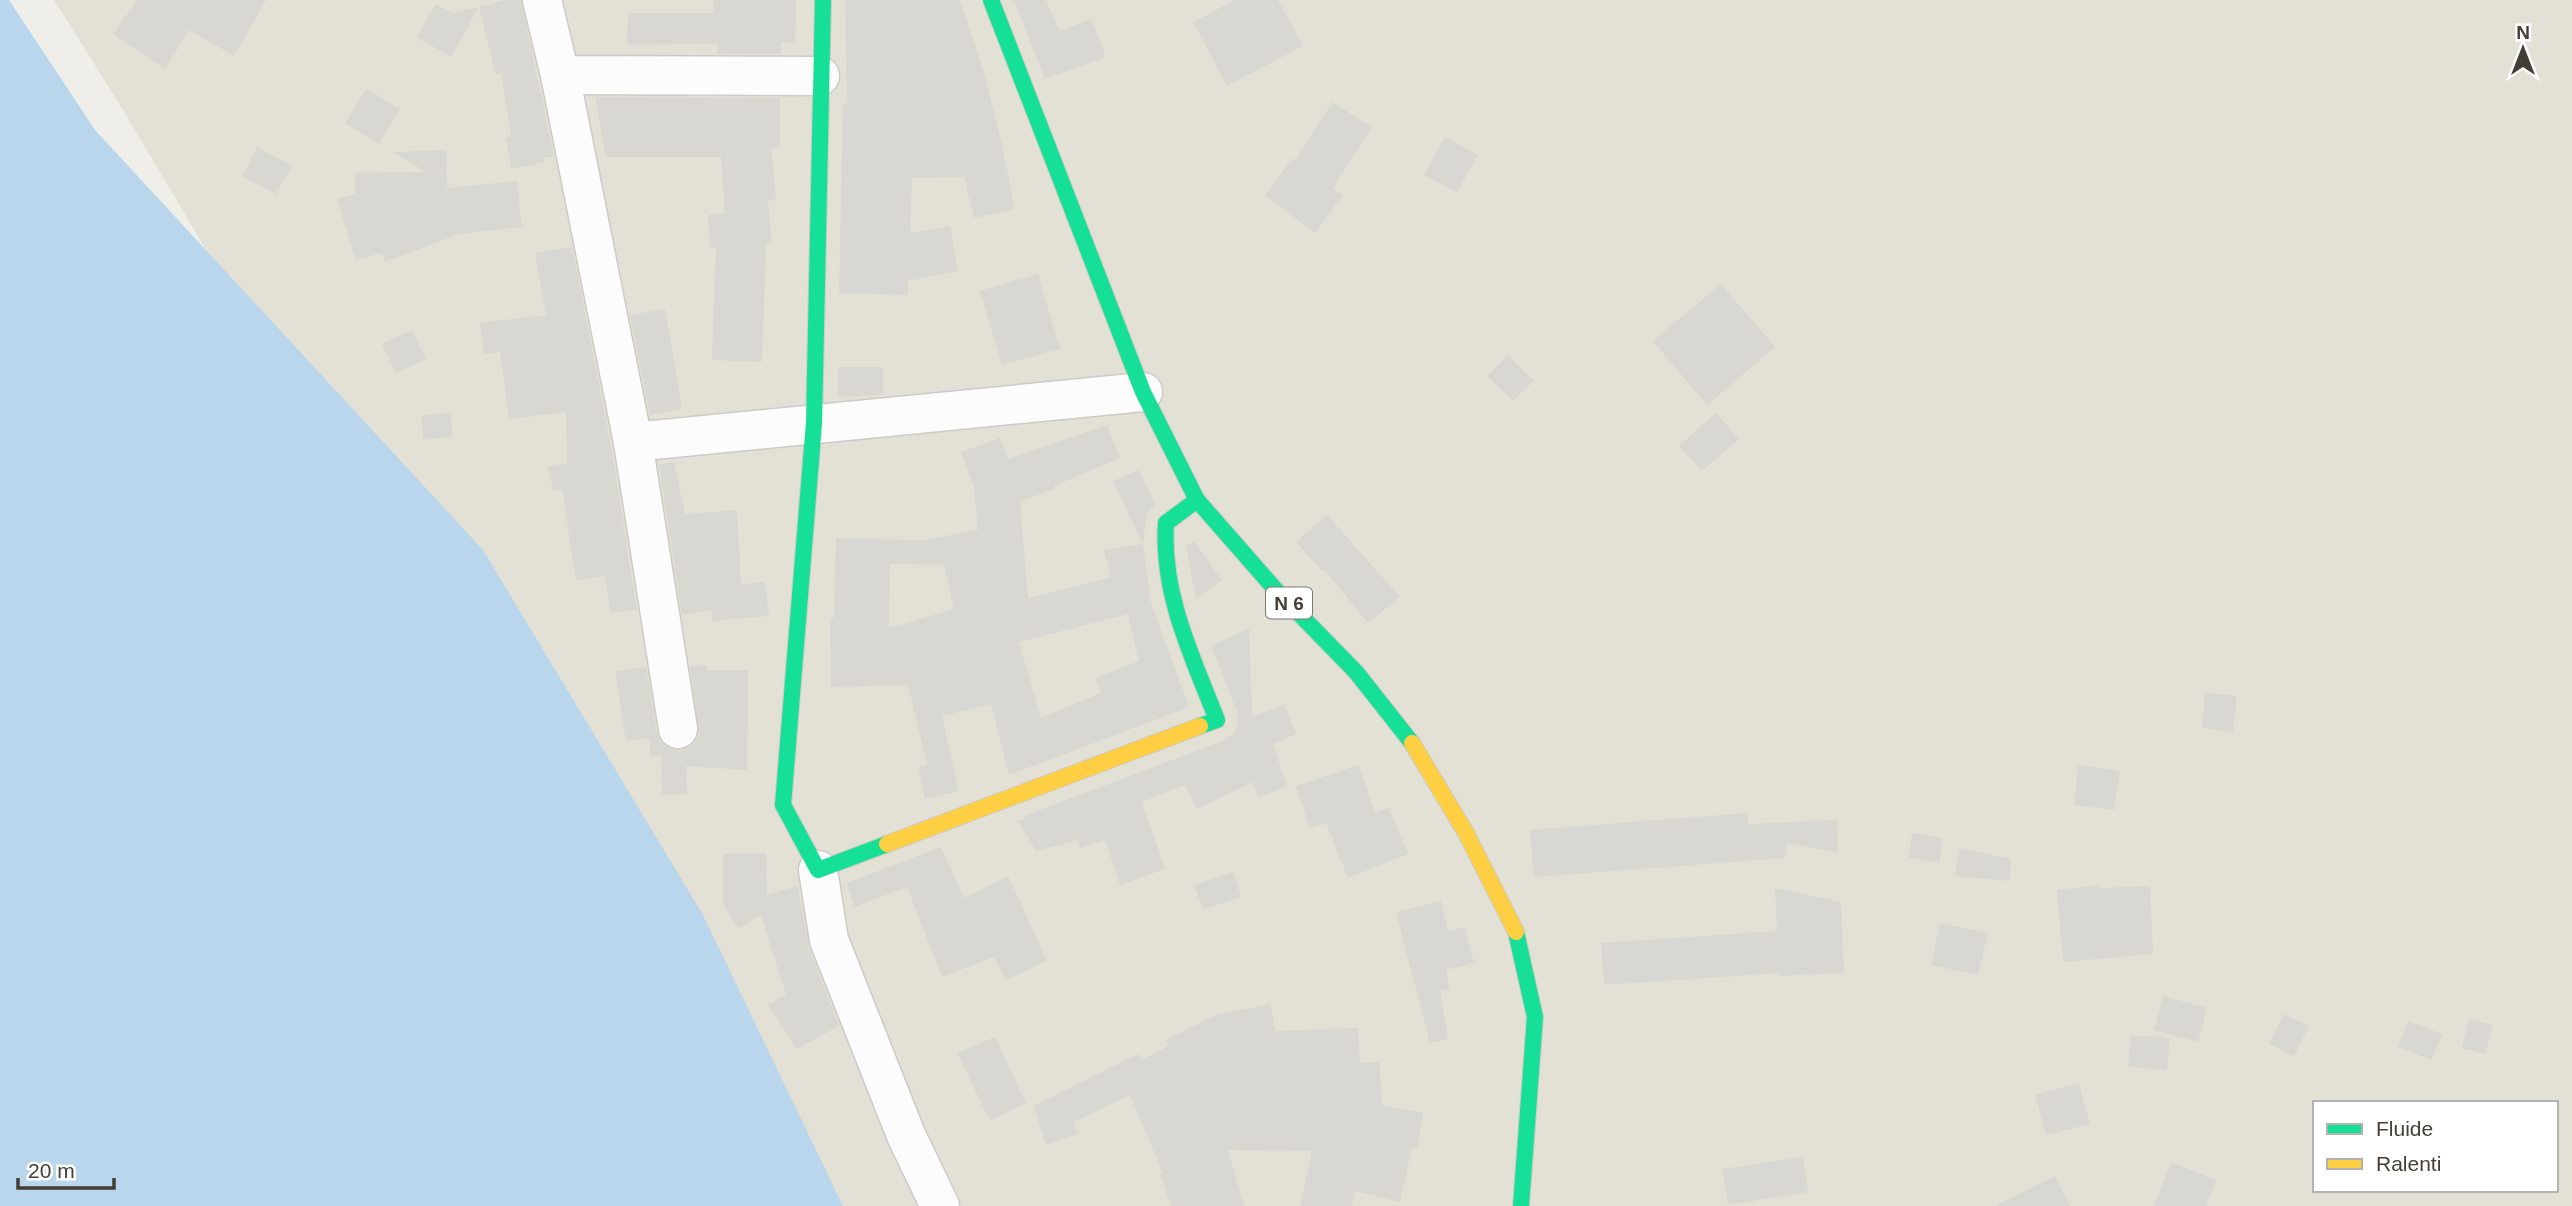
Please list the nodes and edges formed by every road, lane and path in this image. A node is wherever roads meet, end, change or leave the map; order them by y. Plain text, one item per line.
1 (542, 0) edge
2 (823, 0) edge
3 (991, 0) edge
4 (560, 75) junction
5 (820, 76) junction
6 (1143, 392) junction
7 (814, 423) junction
8 (633, 442) junction
9 (1196, 500) junction
10 (678, 729) dead end
11 (818, 870) junction
12 (940, 1206) edge
13 (1521, 1206) edge

1 - 4 street
2 - 5 street
3 - 6 street, N 6
4 - 5 street
4 - 8 street
5 - 7 street
6 - 7 street
6 - 9 street, N 6
7 - 8 street
7 - 11 street
8 - 10 street
9 - 11 street
9 - 13 street, N 6
11 - 12 street

